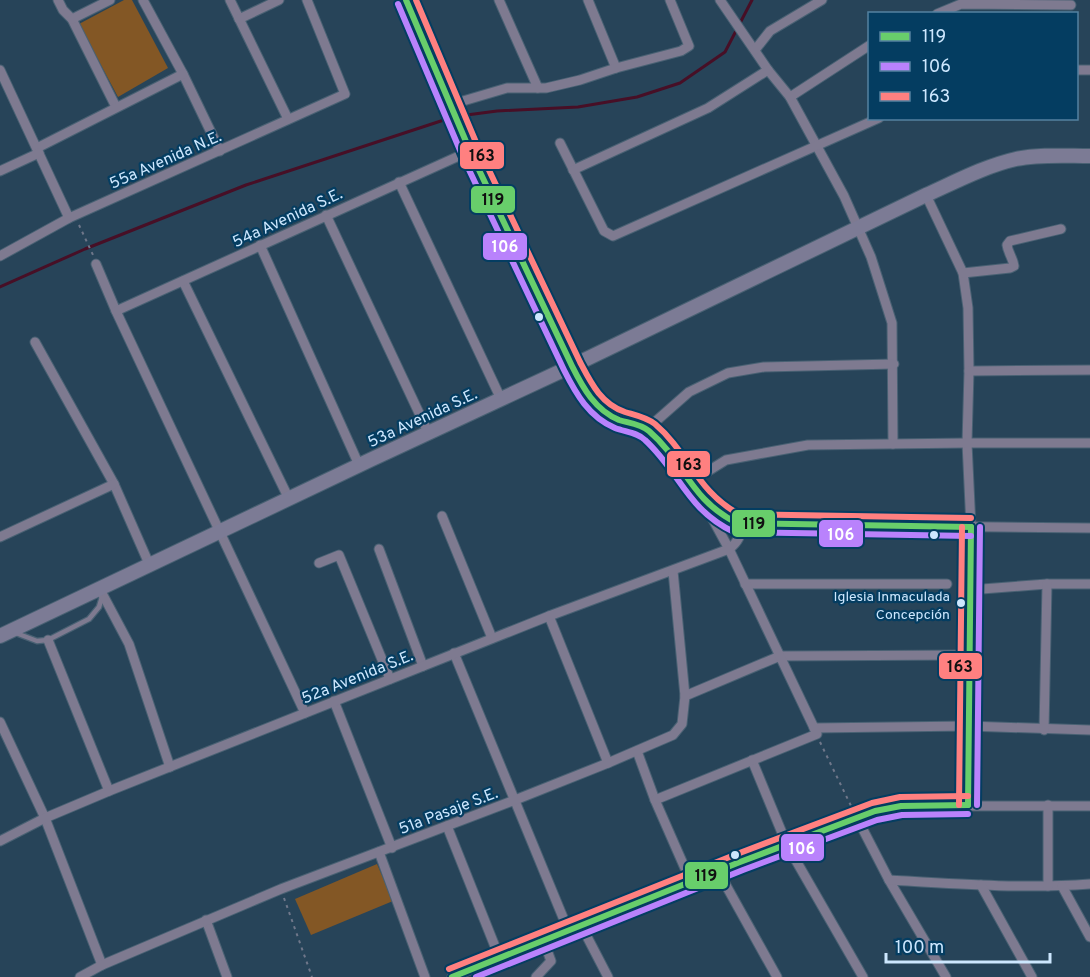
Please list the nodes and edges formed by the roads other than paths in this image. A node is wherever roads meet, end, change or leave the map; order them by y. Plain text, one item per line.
1 (58, 0) edge
2 (110, 0) edge
3 (143, 0) edge
4 (230, 0) edge
5 (279, 0) edge
6 (307, 0) edge
7 (406, 0) edge
8 (499, 0) edge
9 (588, 0) edge
10 (670, 0) edge
11 (720, 0) edge
12 (822, 0) edge
13 (1071, 5) dead end
14 (942, 12) edge
15 (239, 18) junction
16 (72, 19) junction
17 (868, 46) edge
18 (753, 48) junction
19 (615, 68) junction
20 (0, 70) edge
21 (768, 70) junction
22 (183, 74) junction
23 (538, 88) junction
24 (790, 97) junction
25 (116, 107) junction
26 (454, 114) junction
27 (288, 119) junction
28 (875, 120) edge
29 (560, 142) dead end
30 (816, 147) junction
31 (38, 150) junction
32 (220, 151) junction
33 (470, 151) junction
34 (1090, 156) edge
35 (573, 170) junction
36 (0, 171) edge
37 (399, 182) junction
38 (926, 195) junction
39 (326, 215) junction
40 (71, 217) junction
41 (858, 228) junction
42 (1061, 229) dead end
43 (260, 245) junction
44 (0, 256) edge
45 (94, 260) road end
46 (963, 273) junction
47 (183, 281) junction
48 (116, 311) junction
49 (35, 342) dead end
50 (894, 364) junction
51 (572, 366) junction
52 (1090, 370) edge
53 (969, 371) junction
54 (501, 399) junction
55 (647, 429) junction
56 (428, 432) junction
57 (967, 443) junction
58 (1090, 443) edge
59 (893, 444) junction
60 (359, 465) junction
61 (689, 483) junction
62 (114, 484) junction
63 (289, 499) junction
64 (704, 502) junction
65 (442, 516) dead end
66 (742, 524) junction
67 (970, 527) junction
68 (1090, 528) edge
69 (220, 532) junction
70 (0, 537) edge
71 (379, 549) dead end
72 (729, 549) junction
73 (319, 563) dead end
74 (150, 566) junction
75 (673, 572) junction
76 (745, 584) junction
77 (947, 584) dead end
78 (1047, 584) junction
79 (1090, 584) edge
80 (969, 590) junction
81 (103, 591) junction
82 (549, 616) junction
83 (5, 634) edge
84 (492, 638) junction
85 (48, 640) junction
86 (454, 653) junction
87 (969, 655) junction
88 (780, 656) junction
89 (423, 666) junction
90 (390, 679) junction
91 (685, 696) junction
92 (334, 701) junction
93 (305, 713) junction
94 (0, 722) edge
95 (968, 726) junction
96 (1044, 730) junction
97 (1090, 730) edge
98 (815, 731) junction
99 (636, 751) junction
100 (752, 760) junction
101 (608, 763) junction
102 (171, 766) junction
103 (109, 791) junction
104 (515, 800) junction
105 (655, 800) junction
106 (968, 805) junction
107 (1048, 805) junction
108 (1090, 806) edge
109 (45, 818) junction
110 (856, 818) junction
111 (447, 826) junction
112 (0, 841) edge
113 (786, 845) junction
114 (392, 848) junction
115 (379, 852) junction
116 (718, 871) junction
117 (889, 880) junction
118 (691, 882) junction
119 (1090, 884) edge
120 (981, 885) junction
121 (1048, 886) junction
122 (1062, 886) junction
123 (206, 920) junction
124 (582, 927) junction
125 (569, 932) junction
126 (1090, 937) edge
127 (544, 942) junction
128 (500, 959) junction
129 (102, 965) junction
130 (80, 977) edge
131 (227, 977) edge
132 (425, 977) edge
133 (452, 977) edge
134 (536, 977) edge
135 (608, 977) edge
136 (777, 977) edge
137 (862, 977) edge
138 (945, 977) edge
139 (1032, 977) edge

1 - 16 street
2 - 16 street
3 - 22 street
4 - 15 street
5 - 15 street
6 - 27 street, 55a Avenida N.E.
7 - 26 street
8 - 23 street
9 - 19 street
10 - 19 street
11 - 18 street
12 - 18 street
13 - 14 street
15 - 27 street
16 - 25 street
17 - 24 street
18 - 21 street
19 - 23 street
20 - 31 street
21 - 24 street
21 - 35 street
22 - 25 street
22 - 32 street
23 - 26 street
24 - 30 street
25 - 31 street
26 - 33 street
27 - 32 street, 55a Avenida N.E.
28 - 30 street
29 - 35 street
30 - 35 street
30 - 41 street
31 - 36 street
31 - 40 street
32 - 40 street, 55a Avenida N.E.
33 - 37 street, 54a Avenida S.E.
33 - 51 street
34 - 38 street, 53a Avenida S.E.
37 - 39 street, 54a Avenida S.E.
37 - 54 street
38 - 41 street, 53a Avenida S.E.
38 - 46 street
39 - 43 street, 54a Avenida S.E.
39 - 56 street
40 - 44 street, 55a Avenida N.E.
41 - 50 street
41 - 51 street, 53a Avenida S.E.
42 - 46 street
43 - 47 street, 54a Avenida S.E.
43 - 60 street
45 - 48 street
46 - 53 street
47 - 48 street, 54a Avenida S.E.
47 - 63 street
48 - 69 street
49 - 62 street
50 - 55 street
50 - 59 street
51 - 54 street, 53a Avenida S.E.
51 - 55 street
52 - 53 street
53 - 57 street
54 - 56 street, 53a Avenida S.E.
55 - 61 street
56 - 60 street, 53a Avenida S.E.
57 - 58 street
57 - 59 street
57 - 67 street
59 - 61 street
60 - 63 street, 53a Avenida S.E.
61 - 64 street
62 - 70 street
62 - 74 street
63 - 69 street, 53a Avenida S.E.
64 - 66 street
64 - 72 street
65 - 84 street
66 - 67 street
66 - 72 street
67 - 68 street
67 - 80 street
69 - 74 street, 53a Avenida S.E.
69 - 93 street
71 - 89 street
72 - 75 street, 52a Avenida S.E.
72 - 76 street
73 - 90 street
74 - 81 street, 53a Avenida S.E.
75 - 82 street, 52a Avenida S.E.
75 - 91 street, 51a Pasaje S.E.
76 - 77 street
76 - 88 street
78 - 79 street
78 - 80 street
78 - 96 street
80 - 87 street
81 - 83 street, 53a Avenida S.E.
81 - 85 lane
81 - 102 street
82 - 84 street, 52a Avenida S.E.
82 - 101 street
83 - 85 lane
84 - 86 street, 52a Avenida S.E.
85 - 103 street
86 - 89 street, 52a Avenida S.E.
86 - 104 street
87 - 88 street
87 - 95 street
88 - 91 street
88 - 98 street
89 - 90 street, 52a Avenida S.E.
90 - 92 street, 52a Avenida S.E.
91 - 99 street, 51a Pasaje S.E.
92 - 93 street, 52a Avenida S.E.
92 - 114 street
93 - 102 street, 52a Avenida S.E.
94 - 109 street
95 - 96 street
95 - 98 street
95 - 106 street
96 - 97 street
98 - 100 street
99 - 101 street, 51a Pasaje S.E.
99 - 105 street
100 - 105 street
100 - 113 street
101 - 104 street, 51a Pasaje S.E.
102 - 103 street, 52a Avenida S.E.
103 - 109 street, 52a Avenida S.E.
104 - 111 street, 51a Pasaje S.E.
104 - 125 street
105 - 118 street
106 - 107 street
106 - 110 street
107 - 108 street
107 - 121 street
109 - 112 street, 52a Avenida S.E.
109 - 129 street
110 - 113 street
110 - 117 street
111 - 114 street, 51a Pasaje S.E.
111 - 128 street
113 - 116 street
113 - 137 street
114 - 115 street, 51a Pasaje S.E.
115 - 123 street, 51a Pasaje S.E.
115 - 132 street
116 - 118 street
116 - 136 street
117 - 120 street
117 - 138 street
118 - 124 street
119 - 122 street
120 - 121 street
120 - 139 street
121 - 122 street
122 - 126 street
123 - 129 street, 51a Pasaje S.E.
123 - 131 street
124 - 125 street
124 - 135 street
125 - 127 street
127 - 128 street
127 - 134 street
128 - 133 street
129 - 130 street, 51a Pasaje S.E.

